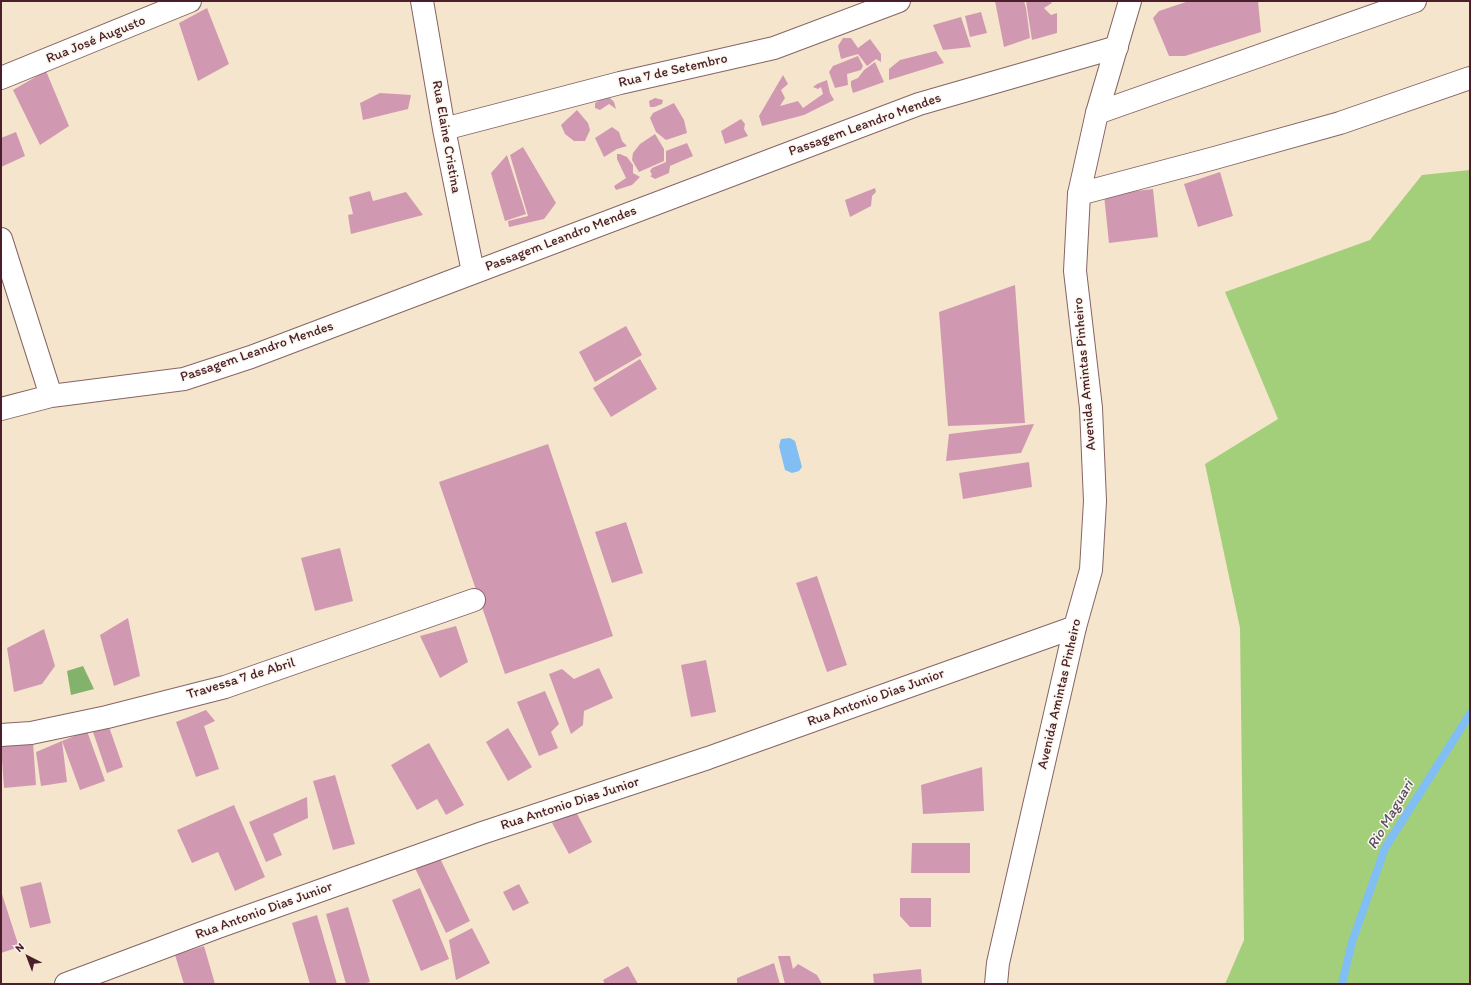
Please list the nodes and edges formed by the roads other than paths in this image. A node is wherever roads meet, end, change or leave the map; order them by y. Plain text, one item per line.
1 (190, 1) edge
2 (422, 1) edge
3 (899, 1) edge
4 (1130, 1) edge
5 (1415, 1) edge
6 (1117, 47) junction
7 (1, 78) edge
8 (1470, 78) edge
9 (1097, 114) junction
10 (444, 130) junction
11 (1079, 194) junction
12 (1, 239) edge
13 (473, 272) junction
14 (51, 396) junction
15 (1, 409) edge
16 (474, 600) dead end
17 (1075, 626) junction
18 (1, 735) edge
19 (66, 984) edge
20 (996, 984) edge

1 - 7 street, Rua José Augusto
2 - 10 street, Rua Elaine Cristina
3 - 10 street, Rua 7 de Setembro
4 - 6 street, Avenida Amintas Pinheiro
5 - 9 street
6 - 9 street, Avenida Amintas Pinheiro
6 - 13 street, Passagem Leandro Mendes
8 - 11 street
9 - 11 street, Avenida Amintas Pinheiro
10 - 13 street, Rua Elaine Cristina
11 - 17 street, Avenida Amintas Pinheiro
12 - 14 street
13 - 14 street, Passagem Leandro Mendes
14 - 15 street, Passagem Leandro Mendes
16 - 18 street, Travessa 7 de Abril
17 - 19 street, Rua Antonio Dias Junior
17 - 20 street, Avenida Amintas Pinheiro

